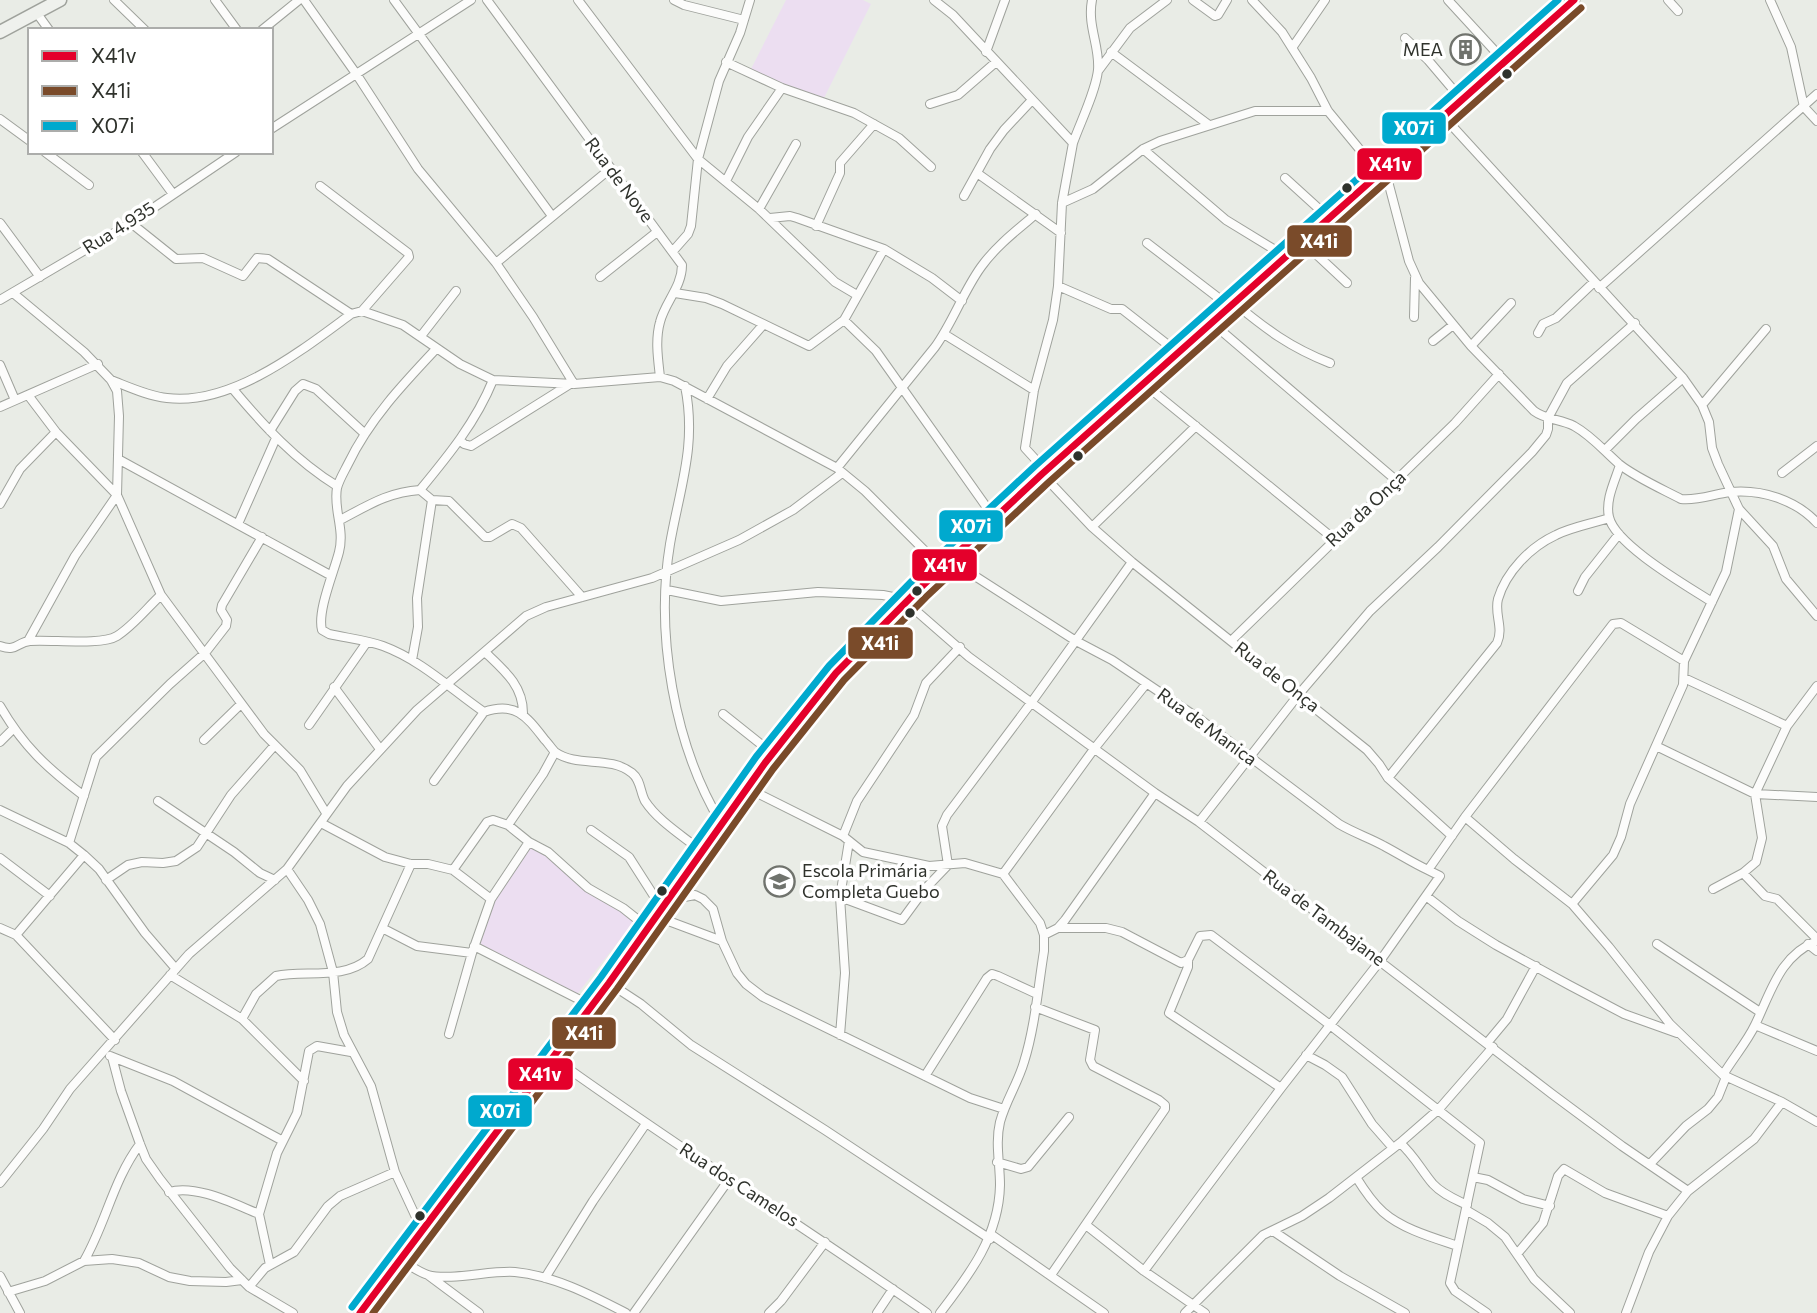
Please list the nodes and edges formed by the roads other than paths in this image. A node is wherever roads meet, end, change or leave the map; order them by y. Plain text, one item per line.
1 (60, 0) edge
2 (114, 0) edge
3 (215, 0) edge
4 (302, 0) edge
5 (394, 0) edge
6 (471, 0) edge
7 (487, 0) edge
8 (578, 0) edge
9 (674, 0) edge
10 (750, 0) edge
11 (934, 0) edge
12 (1005, 0) edge
13 (1092, 0) edge
14 (1167, 0) edge
15 (1193, 0) edge
16 (1227, 0) edge
17 (1252, 0) edge
18 (1325, 0) edge
19 (1448, 0) edge
20 (1574, 0) edge
21 (1668, 0) edge
22 (1770, 0) edge
23 (40, 6) edge
24 (1678, 11) dead end
25 (744, 20) junction
26 (48, 28) edge
27 (143, 28) edge
28 (236, 28) edge
29 (265, 28) edge
30 (0, 32) edge
31 (420, 35) junction
32 (1405, 38) dead end
33 (1293, 48) junction
34 (986, 52) junction
35 (1111, 52) junction
36 (726, 62) junction
37 (996, 62) junction
38 (1502, 66) junction
39 (1098, 71) junction
40 (357, 75) junction
41 (782, 88) junction
42 (1817, 94) edge
43 (1032, 100) junction
44 (1462, 100) junction
45 (930, 104) dead end
46 (1804, 107) junction
47 (1328, 111) junction
48 (1443, 116) junction
49 (0, 119) edge
50 (1817, 121) edge
51 (874, 124) junction
52 (1209, 124) junction
53 (273, 128) edge
54 (28, 140) edge
55 (1073, 143) junction
56 (796, 144) dead end
57 (1143, 149) junction
58 (48, 154) edge
59 (143, 154) edge
60 (233, 154) edge
61 (698, 159) junction
62 (931, 167) dead end
63 (610, 169) junction
64 (977, 173) junction
65 (1380, 173) junction
66 (1285, 178) dead end
67 (726, 181) junction
68 (89, 185) dead end
69 (320, 186) dead end
70 (173, 194) junction
71 (964, 196) dead end
72 (1062, 203) junction
73 (759, 209) junction
74 (1036, 214) junction
75 (552, 216) junction
76 (770, 218) junction
77 (1329, 218) junction
78 (0, 223) edge
79 (131, 223) junction
80 (816, 226) junction
81 (657, 232) junction
82 (1061, 233) junction
83 (1302, 241) junction
84 (1147, 243) dead end
85 (884, 249) junction
86 (673, 251) junction
87 (1285, 256) junction
88 (496, 263) junction
89 (1416, 275) junction
90 (40, 277) junction
91 (600, 277) dead end
92 (1347, 284) dead end
93 (1597, 285) junction
94 (1058, 286) junction
95 (456, 291) dead end
96 (13, 293) junction
97 (675, 293) junction
98 (857, 295) junction
99 (0, 300) edge
100 (962, 301) junction
101 (1511, 303) dead end
102 (1231, 304) junction
103 (362, 311) junction
104 (351, 314) junction
105 (1414, 317) dead end
106 (844, 320) junction
107 (1211, 322) junction
108 (1635, 323) junction
109 (763, 325) junction
110 (1453, 325) junction
111 (1766, 329) dead end
112 (1538, 333) dead end
113 (944, 334) junction
114 (421, 336) junction
115 (1433, 341) dead end
116 (1471, 346) junction
117 (436, 349) junction
118 (1177, 352) junction
119 (1329, 363) dead end
120 (98, 364) junction
121 (0, 365) edge
122 (1499, 374) junction
123 (660, 377) junction
124 (1683, 378) junction
125 (111, 380) junction
126 (493, 380) junction
127 (1143, 383) junction
128 (572, 384) junction
129 (685, 386) junction
130 (902, 386) junction
131 (232, 388) junction
132 (1034, 390) junction
133 (28, 395) junction
134 (706, 399) junction
135 (15, 400) junction
136 (1702, 405) junction
137 (0, 407) edge
138 (1548, 418) junction
139 (1196, 426) junction
140 (56, 432) junction
141 (364, 433) junction
142 (273, 434) junction
143 (460, 440) junction
144 (1817, 446) edge
145 (1072, 447) joint
146 (1605, 450) junction
147 (118, 459) junction
148 (1620, 465) junction
149 (840, 470) junction
150 (1044, 472) junction
151 (1782, 473) dead end
152 (1396, 481) junction
153 (337, 485) junction
154 (420, 491) junction
155 (1732, 492) junction
156 (117, 495) junction
157 (432, 500) junction
158 (0, 504) edge
159 (1739, 509) junction
160 (1609, 518) junction
161 (995, 519) junction
162 (340, 520) junction
163 (1817, 523) edge
164 (239, 524) junction
165 (1092, 527) junction
166 (1619, 534) junction
167 (262, 537) junction
168 (1334, 539) junction
169 (1132, 562) junction
170 (946, 564) junction
171 (666, 569) junction
172 (330, 575) junction
173 (919, 589) joint
174 (667, 590) junction
175 (1578, 591) dead end
176 (161, 595) junction
177 (582, 597) junction
178 (907, 601) junction
179 (1713, 602) junction
180 (1817, 616) edge
181 (1076, 640) junction
182 (27, 641) junction
183 (1231, 641) junction
184 (366, 642) junction
185 (0, 646) edge
186 (960, 647) junction
187 (205, 653) junction
188 (486, 653) junction
189 (412, 660) junction
190 (1684, 661) junction
191 (1685, 678) junction
192 (1146, 684) junction
193 (445, 685) junction
194 (1817, 686) edge
195 (334, 688) junction
196 (1299, 694) junction
197 (1031, 703) junction
198 (241, 704) junction
199 (0, 706) edge
200 (484, 712) junction
201 (523, 713) junction
202 (723, 715) dead end
203 (309, 724) dead end
204 (1787, 726) junction
205 (13, 729) junction
206 (204, 740) dead end
207 (0, 742) edge
208 (274, 746) junction
209 (1656, 746) junction
210 (380, 748) junction
211 (1094, 749) junction
212 (555, 752) junction
213 (772, 753) junction
214 (1249, 757) junction
215 (1388, 778) junction
216 (434, 781) dead end
217 (747, 788) junction
218 (1155, 793) junction
219 (1755, 794) junction
220 (83, 796) junction
221 (1817, 797) edge
222 (158, 801) dead end
223 (0, 810) edge
224 (326, 813) junction
225 (1465, 817) junction
226 (1199, 822) junction
227 (321, 823) junction
228 (721, 823) junction
229 (508, 825) junction
230 (591, 830) dead end
231 (206, 834) junction
232 (1452, 836) junction
233 (846, 838) junction
234 (529, 842) junction
235 (69, 843) junction
236 (701, 851) junction
237 (84, 855) junction
238 (0, 858) edge
239 (411, 864) junction
240 (948, 865) junction
241 (287, 869) junction
242 (453, 870) junction
243 (1428, 870) junction
244 (1743, 873) junction
245 (1003, 874) junction
246 (107, 880) junction
247 (275, 880) junction
248 (1713, 889) dead end
249 (50, 896) junction
250 (1426, 896) junction
251 (840, 897) junction
252 (679, 898) dead end
253 (491, 899) junction
254 (1572, 904) junction
255 (658, 911) junction
256 (647, 927) junction
257 (0, 928) edge
258 (382, 928) junction
259 (1058, 928) junction
260 (16, 935) junction
261 (1044, 935) junction
262 (1817, 940) edge
263 (722, 941) junction
264 (1657, 944) dead end
265 (1808, 944) junction
266 (473, 949) junction
267 (1817, 951) edge
268 (1188, 960) junction
269 (1380, 961) junction
270 (1536, 966) junction
271 (173, 972) junction
272 (333, 972) junction
273 (609, 983) junction
274 (1037, 994) junction
275 (590, 1005) junction
276 (1035, 1007) junction
277 (1760, 1012) junction
278 (242, 1019) junction
279 (1330, 1024) junction
280 (1755, 1025) junction
281 (1679, 1033) junction
282 (449, 1034) dead end
283 (840, 1035) junction
284 (115, 1040) junction
285 (1490, 1045) junction
286 (1817, 1051) edge
287 (103, 1052) junction
288 (351, 1052) junction
289 (1306, 1055) junction
290 (112, 1057) junction
291 (552, 1057) junction
292 (1723, 1075) junction
293 (925, 1076) junction
294 (304, 1081) junction
295 (1281, 1088) junction
296 (1782, 1102) junction
297 (1004, 1109) junction
298 (1439, 1109) junction
299 (1069, 1116) dead end
300 (1817, 1122) edge
301 (645, 1125) junction
302 (283, 1141) junction
303 (140, 1144) junction
304 (1397, 1146) junction
305 (997, 1162) junction
306 (1650, 1164) junction
307 (395, 1172) junction
308 (1356, 1177) junction
309 (1473, 1177) junction
310 (730, 1178) junction
311 (0, 1183) edge
312 (1688, 1191) junction
313 (169, 1192) junction
314 (1550, 1206) junction
315 (1466, 1208) junction
316 (259, 1214) junction
317 (1668, 1216) junction
318 (1086, 1225) junction
319 (421, 1228) junction
320 (1273, 1231) junction
321 (991, 1237) junction
322 (825, 1242) junction
323 (1458, 1246) junction
324 (1517, 1254) junction
325 (399, 1259) junction
326 (84, 1261) junction
327 (270, 1265) junction
328 (1144, 1271) junction
329 (428, 1275) junction
330 (1051, 1275) junction
331 (0, 1276) edge
332 (545, 1278) junction
333 (242, 1280) junction
334 (249, 1287) junction
335 (893, 1289) junction
336 (8, 1292) junction
337 (1192, 1306) junction
338 (1565, 1311) edge
339 (20, 1313) edge
340 (292, 1313) edge
341 (360, 1313) edge
342 (479, 1313) edge
343 (626, 1313) edge
344 (634, 1313) edge
345 (769, 1313) edge
346 (877, 1313) edge
347 (927, 1313) edge
348 (940, 1313) edge
349 (1104, 1313) edge
350 (1185, 1313) edge
351 (1205, 1313) edge
352 (1405, 1313) edge
353 (1487, 1313) edge
354 (1626, 1313) edge

1 - 23 main road
2 - 27 street
3 - 28 street
4 - 29 street
4 - 40 street
5 - 31 street
6 - 31 street
7 - 63 street, Rua de Nove
8 - 61 street
9 - 25 street
10 - 25 street
11 - 34 street
12 - 34 street
13 - 39 street
14 - 35 street
15 - 16 street
17 - 33 street
18 - 33 street
19 - 38 street
20 - 38 street
21 - 24 street
22 - 46 street
23 - 26 street
23 - 30 main road
25 - 36 street
31 - 40 street
31 - 75 street
32 - 44 street
33 - 47 street
34 - 37 street
35 - 39 street
35 - 52 street
36 - 41 street
36 - 61 street
37 - 43 street
37 - 45 street
38 - 44 main road
39 - 55 street, Rua de Onça
40 - 53 street
40 - 88 street
41 - 51 street
41 - 67 street
42 - 46 street
43 - 55 street
43 - 64 street
44 - 48 main road
46 - 50 street
46 - 93 street
47 - 52 street
47 - 65 street
48 - 65 main road
48 - 93 street
49 - 54 street
51 - 62 street
51 - 80 street
52 - 57 street
55 - 72 street, Rua de Onça
56 - 73 street
57 - 72 street
57 - 87 street
58 - 68 street
59 - 70 street
60 - 70 street, Rua 4.935
61 - 67 street
61 - 86 street
63 - 75 street
63 - 81 street, Rua de Nove
64 - 71 street
64 - 74 street
65 - 77 main road
65 - 89 street
66 - 77 street
67 - 73 street
69 - 103 street
70 - 79 street, Rua 4.935
72 - 82 street, Rua de Onça
73 - 76 street
74 - 82 street
74 - 100 street
75 - 88 street
76 - 80 street
76 - 98 street
77 - 83 main road
78 - 90 street
79 - 90 street, Rua 4.935
79 - 104 street
80 - 85 street
81 - 86 street, Rua de Nove
81 - 91 street
82 - 94 street, Rua de Onça
83 - 87 main road
83 - 92 street
84 - 102 street
85 - 98 street
85 - 100 street
86 - 97 street
87 - 102 main road
88 - 128 street
89 - 105 street
89 - 110 street
90 - 96 street, Rua 4.935
93 - 108 street
93 - 112 street
94 - 118 street
94 - 132 street, Rua de Onça
95 - 114 street
96 - 99 street, Rua 4.935
96 - 120 street
97 - 109 street
97 - 123 street
98 - 106 street
100 - 113 street
101 - 116 street
102 - 107 main road
102 - 119 street
103 - 104 street
103 - 114 street
104 - 131 street
106 - 109 street
106 - 130 street
107 - 118 main road
107 - 152 street
108 - 124 street
108 - 138 street
109 - 134 street
110 - 115 street
110 - 116 street
111 - 136 street
113 - 130 street
113 - 132 street
114 - 117 street
116 - 122 street
117 - 126 street
117 - 141 street
118 - 127 main road
120 - 125 street
120 - 133 street
121 - 135 street
122 - 138 street
122 - 152 street, Rua da Onça
123 - 128 street
123 - 129 street, Rua de Manica
124 - 136 street
124 - 146 street
125 - 131 street
125 - 147 street
126 - 128 street
126 - 143 street
127 - 139 street
127 - 145 main road
128 - 143 street
129 - 134 street, Rua de Manica
129 - 171 street
130 - 149 street
130 - 161 street
131 - 142 street
132 - 150 street, Rua de Onça
133 - 135 street
133 - 140 street
134 - 149 street, Rua de Manica
135 - 137 street
136 - 155 street
138 - 146 street
138 - 196 street
139 - 165 street
139 - 168 street
140 - 156 street
140 - 158 street
141 - 142 street
141 - 153 street
142 - 153 street
142 - 164 street
143 - 154 street
144 - 151 street
145 - 150 street
146 - 148 street
147 - 156 street
147 - 164 street
148 - 155 street
148 - 160 street
149 - 170 street, Rua de Manica
149 - 171 street
150 - 161 street
150 - 165 street, Rua de Onça
152 - 168 street, Rua da Onça
153 - 162 street
154 - 157 street
154 - 162 street
155 - 159 street
155 - 163 street
156 - 176 street
156 - 182 street
157 - 177 street
157 - 189 street
159 - 179 street
159 - 180 street
160 - 166 street
160 - 215 street
161 - 170 street
162 - 172 street
164 - 167 street
165 - 169 street, Rua de Onça
166 - 175 street
166 - 179 street
167 - 172 street
167 - 187 street
168 - 183 street, Rua da Onça
169 - 181 street
169 - 183 street, Rua de Onça
170 - 173 street
170 - 181 street, Rua de Manica
171 - 174 street
171 - 177 street
172 - 184 street
173 - 178 main road
174 - 178 street
174 - 228 street
176 - 182 street
176 - 187 street
177 - 188 street
178 - 186 street, Rua de Tambajane
178 - 213 main road
179 - 190 street
181 - 192 street, Rua de Manica
181 - 197 street
182 - 185 street
183 - 196 street, Rua de Onça
184 - 189 street
184 - 195 street
186 - 197 street, Rua de Tambajane
186 - 233 street
187 - 198 street
187 - 220 street
188 - 193 street
188 - 201 street
189 - 193 street
190 - 191 street
190 - 225 street
191 - 204 street
191 - 209 street
192 - 211 street
192 - 214 street, Rua de Manica
193 - 200 street
193 - 210 street
194 - 204 street
195 - 203 street
195 - 210 street
196 - 214 street
196 - 215 street, Rua de Onça
197 - 211 street, Rua de Tambajane
197 - 240 street
198 - 206 street
198 - 208 street
199 - 205 street
200 - 201 street
200 - 216 street
201 - 212 street
202 - 213 street
204 - 219 street
205 - 207 street
205 - 220 street
208 - 224 street
208 - 231 street
209 - 219 street
209 - 254 street
210 - 224 street
211 - 218 street, Rua de Tambajane
211 - 245 street
212 - 229 street
212 - 236 street
213 - 217 main road
214 - 226 street
214 - 243 street, Rua de Manica
215 - 232 street, Rua de Onça
217 - 228 street
217 - 233 street
218 - 226 street, Rua de Tambajane
218 - 259 street
219 - 221 street
219 - 244 street
220 - 235 street
222 - 231 street
223 - 235 street
224 - 227 street
225 - 232 street
225 - 254 street
226 - 269 street, Rua de Tambajane
227 - 239 street
227 - 241 street
228 - 236 street
229 - 234 street
229 - 242 street
230 - 255 street
231 - 246 street
231 - 247 street
232 - 243 street
233 - 240 street
233 - 251 street
234 - 253 street
234 - 256 street
235 - 237 street
236 - 255 street
237 - 246 street
237 - 249 street
238 - 249 street
239 - 242 street
239 - 258 street
240 - 245 street
240 - 251 street
241 - 247 street
241 - 272 street
242 - 253 street
243 - 250 street
244 - 248 street
244 - 262 street
245 - 261 street
246 - 271 street
247 - 271 street
249 - 260 street
250 - 269 street
250 - 270 street
251 - 283 street
252 - 263 street
253 - 266 street
254 - 281 street
255 - 256 street
255 - 263 street
256 - 273 street
257 - 260 street
258 - 266 street
258 - 272 street
259 - 261 street
259 - 268 street
260 - 284 street
261 - 274 street
262 - 265 street
263 - 283 street
264 - 277 street
265 - 267 street
265 - 277 street
266 - 275 street
266 - 282 street
268 - 279 street
268 - 295 street
269 - 279 street
269 - 285 street, Rua de Tambajane
270 - 281 street
270 - 285 street
271 - 278 street
271 - 284 street
272 - 278 street
272 - 288 street
273 - 275 street
273 - 321 street
274 - 276 street
274 - 293 street
275 - 291 street
276 - 297 street
276 - 318 street
277 - 280 street
278 - 294 street
279 - 289 street
279 - 298 street
280 - 286 street
280 - 292 street
281 - 292 street
283 - 293 street
284 - 287 street
285 - 298 street
285 - 306 street, Rua de Tambajane
287 - 290 street
287 - 311 street
288 - 294 street
288 - 307 street
289 - 295 street
289 - 304 street
290 - 302 street
290 - 303 street
291 - 301 street, Rua dos Camelos
291 - 319 street
292 - 296 street
292 - 306 street
293 - 297 street
294 - 302 street
295 - 328 street
296 - 300 street
296 - 312 street
297 - 305 street
298 - 304 street
298 - 309 street
299 - 305 street
301 - 310 street, Rua dos Camelos
301 - 332 street
302 - 316 street
303 - 313 street
303 - 326 street
304 - 308 street
304 - 315 street
305 - 321 street
306 - 312 street, Rua de Tambajane
307 - 319 street
307 - 327 street
308 - 320 street
308 - 323 street
309 - 314 street
309 - 315 street
310 - 322 street, Rua dos Camelos
310 - 344 street
312 - 317 street
313 - 316 street
313 - 333 street
314 - 317 street
314 - 324 street
315 - 323 street
315 - 324 street
316 - 327 street
317 - 354 street
318 - 328 street
318 - 330 street
319 - 325 street
320 - 337 street
320 - 352 street
321 - 330 street
321 - 348 street
322 - 335 street, Rua dos Camelos
322 - 345 street
323 - 353 street
324 - 338 street
325 - 329 street
325 - 341 street
326 - 333 street
326 - 336 street
327 - 334 street
328 - 337 street
329 - 332 street
329 - 342 street
330 - 349 street
331 - 336 street
332 - 343 street
333 - 334 street
334 - 340 street
335 - 346 street
335 - 347 street, Rua dos Camelos
336 - 339 street
337 - 350 street
337 - 351 street

